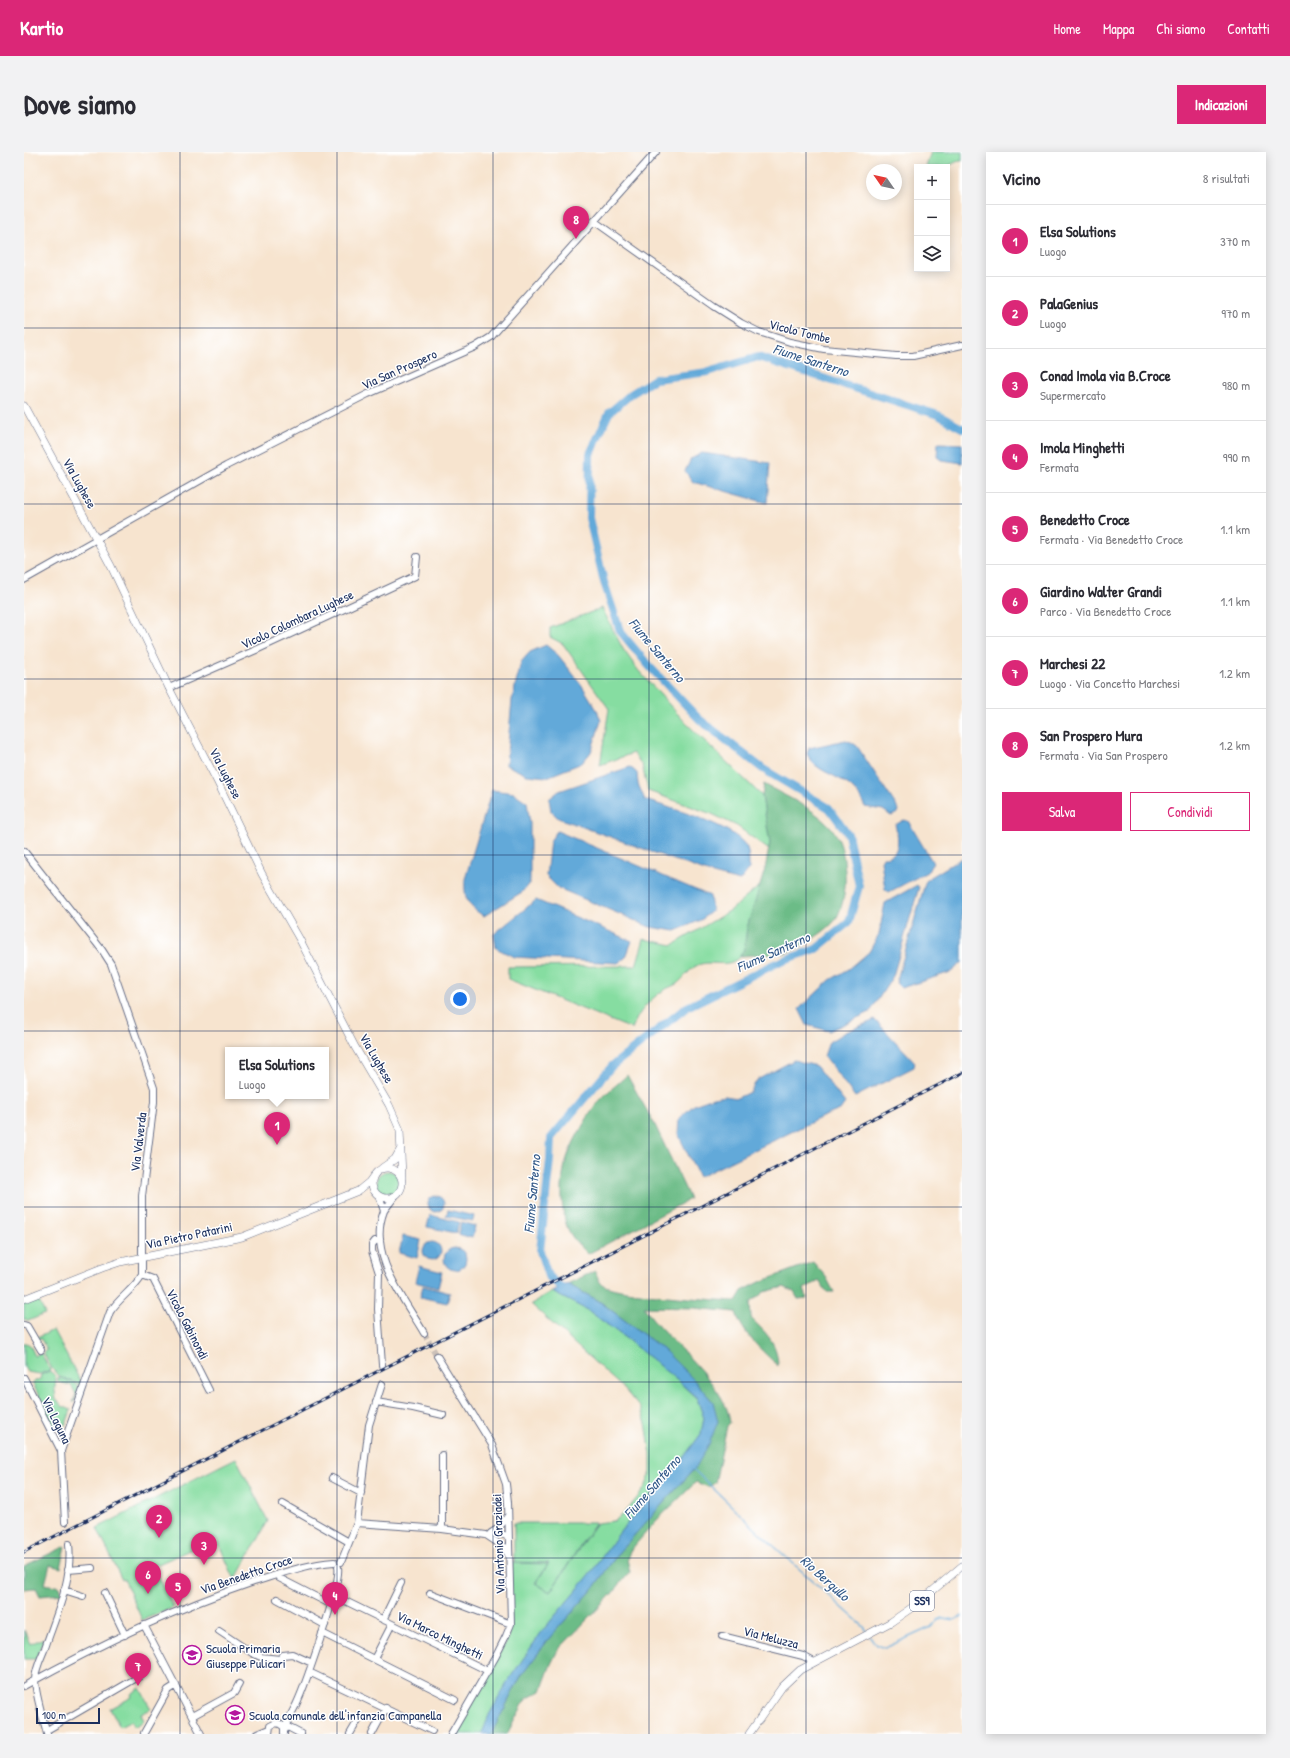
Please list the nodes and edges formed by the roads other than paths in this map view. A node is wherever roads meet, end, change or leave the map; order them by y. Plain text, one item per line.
1 (656, 152) edge
2 (594, 221) junction
3 (962, 345) edge
4 (24, 406) edge
5 (97, 539) junction
6 (417, 557) dead end
7 (24, 580) edge
8 (169, 688) junction
9 (24, 851) edge
10 (400, 1150) junction
11 (382, 1168) junction
12 (374, 1175) junction
13 (402, 1178) junction
14 (358, 1191) junction
15 (377, 1194) junction
16 (395, 1196) junction
17 (384, 1211) junction
18 (380, 1239) junction
19 (141, 1257) junction
20 (142, 1275) junction
21 (24, 1299) edge
22 (24, 1325) edge
23 (424, 1333) tunnel mouth
24 (41, 1350) dead end
25 (437, 1356) tunnel mouth
26 (382, 1365) dead end
27 (24, 1378) edge
28 (382, 1384) dead end
29 (209, 1390) dead end
30 (376, 1402) junction
31 (442, 1415) dead end
32 (61, 1451) junction
33 (442, 1455) dead end
34 (332, 1478) dead end
35 (361, 1493) junction
36 (283, 1504) dead end
37 (508, 1516) junction
38 (65, 1522) dead end
39 (357, 1523) junction
40 (442, 1529) junction
41 (490, 1536) junction
42 (508, 1537) junction
43 (349, 1542) junction
44 (69, 1544) dead end
45 (509, 1557) junction
46 (338, 1563) junction
47 (962, 1566) edge
48 (92, 1568) dead end
49 (68, 1570) junction
50 (279, 1578) dead end
51 (401, 1583) dead end
52 (64, 1590) junction
53 (105, 1593) dead end
54 (430, 1593) dead end
55 (333, 1595) junction
56 (83, 1596) dead end
57 (276, 1599) dead end
58 (330, 1604) junction
59 (383, 1620) junction
60 (392, 1624) junction
61 (510, 1624) junction
62 (144, 1625) junction
63 (325, 1625) junction
64 (219, 1631) dead end
65 (322, 1634) junction
66 (125, 1635) junction
67 (722, 1636) dead end
68 (374, 1660) junction
69 (814, 1662) junction
70 (312, 1663) junction
71 (147, 1664) dead end
72 (488, 1670) junction
73 (309, 1672) junction
74 (35, 1680) junction
75 (239, 1684) dead end
76 (176, 1685) junction
77 (24, 1686) edge
78 (455, 1700) dead end
79 (386, 1708) junction
80 (292, 1712) junction
81 (192, 1716) junction
82 (360, 1716) dead end
83 (278, 1723) junction
84 (269, 1731) edge
85 (285, 1731) edge
86 (432, 1731) dead end
87 (47, 1732) edge
88 (144, 1733) dead end
89 (201, 1734) edge
90 (258, 1734) edge
91 (263, 1734) edge
92 (301, 1734) edge
93 (350, 1734) edge
94 (372, 1734) edge
95 (451, 1734) edge
96 (749, 1734) edge

1 - 2 street, Via San Prospero
2 - 3 street, Vicolo Tombe
2 - 5 street, Via San Prospero
4 - 5 main road, Via Lughese
5 - 7 street
5 - 8 main road, Via Lughese
6 - 8 street, Vicolo Colombara Lughese
8 - 10 main road, Via Lughese
9 - 19 street, Via Valverda
10 - 11 main road
10 - 13 main road, Via Lughese
11 - 12 main road
11 - 13 main road
12 - 14 main road, Via Pietro Patarini
12 - 15 main road
13 - 16 main road, Via Lughese
14 - 15 main road, Via Pietro Patarini
14 - 19 main road, Via Pietro Patarini
15 - 16 main road
15 - 17 street
16 - 17 street
17 - 18 street
18 - 23 street
18 - 26 street
19 - 20 street, Via Valverda
19 - 21 main road, Via Pietro Patarini
20 - 29 street, Vicolo Gabinondi
20 - 32 street
22 - 24 street
25 - 37 street, Via Antonio Graziadei
27 - 32 street, Via Laguna
28 - 30 street
30 - 31 street
30 - 35 street
32 - 38 street, Via Laguna
33 - 40 street
34 - 35 street
35 - 39 street
36 - 43 street
37 - 41 street
37 - 42 street, Via Antonio Graziadei
39 - 40 street
39 - 43 street
40 - 41 street
41 - 42 street
41 - 45 street
42 - 45 street, Via Antonio Graziadei
43 - 46 street
44 - 49 street
45 - 61 street, Via Antonio Graziadei
46 - 55 street
46 - 62 street, Via Benedetto Croce
47 - 69 main road, SS9
48 - 49 street
49 - 52 street
50 - 58 street
51 - 59 street, Via Marco Minghetti
52 - 56 street
52 - 74 street
53 - 66 street
54 - 61 street
55 - 58 street
55 - 59 street, Via Marco Minghetti
57 - 63 street
58 - 63 street
59 - 60 street, Via Marco Minghetti
60 - 68 street
60 - 72 street, Via Marco Minghetti
61 - 72 street, Via Antonio Graziadei
62 - 66 street, Via Benedetto Croce
62 - 76 street
63 - 65 street
64 - 70 street
65 - 68 street
65 - 70 street
66 - 74 street, Via Benedetto Croce
67 - 69 street, Via Meluzza
68 - 78 street
69 - 96 main road, SS9
70 - 73 street
71 - 87 street
72 - 95 street, Via Antonio Graziadei
73 - 79 street
73 - 80 street
74 - 77 street, Via Benedetto Croce
74 - 87 street
75 - 81 street
76 - 81 street
76 - 88 street
79 - 86 street
79 - 94 street
80 - 83 street
80 - 85 street
81 - 89 street
82 - 93 street
83 - 84 street
83 - 85 street
84 - 90 street
85 - 92 street
90 - 91 street

